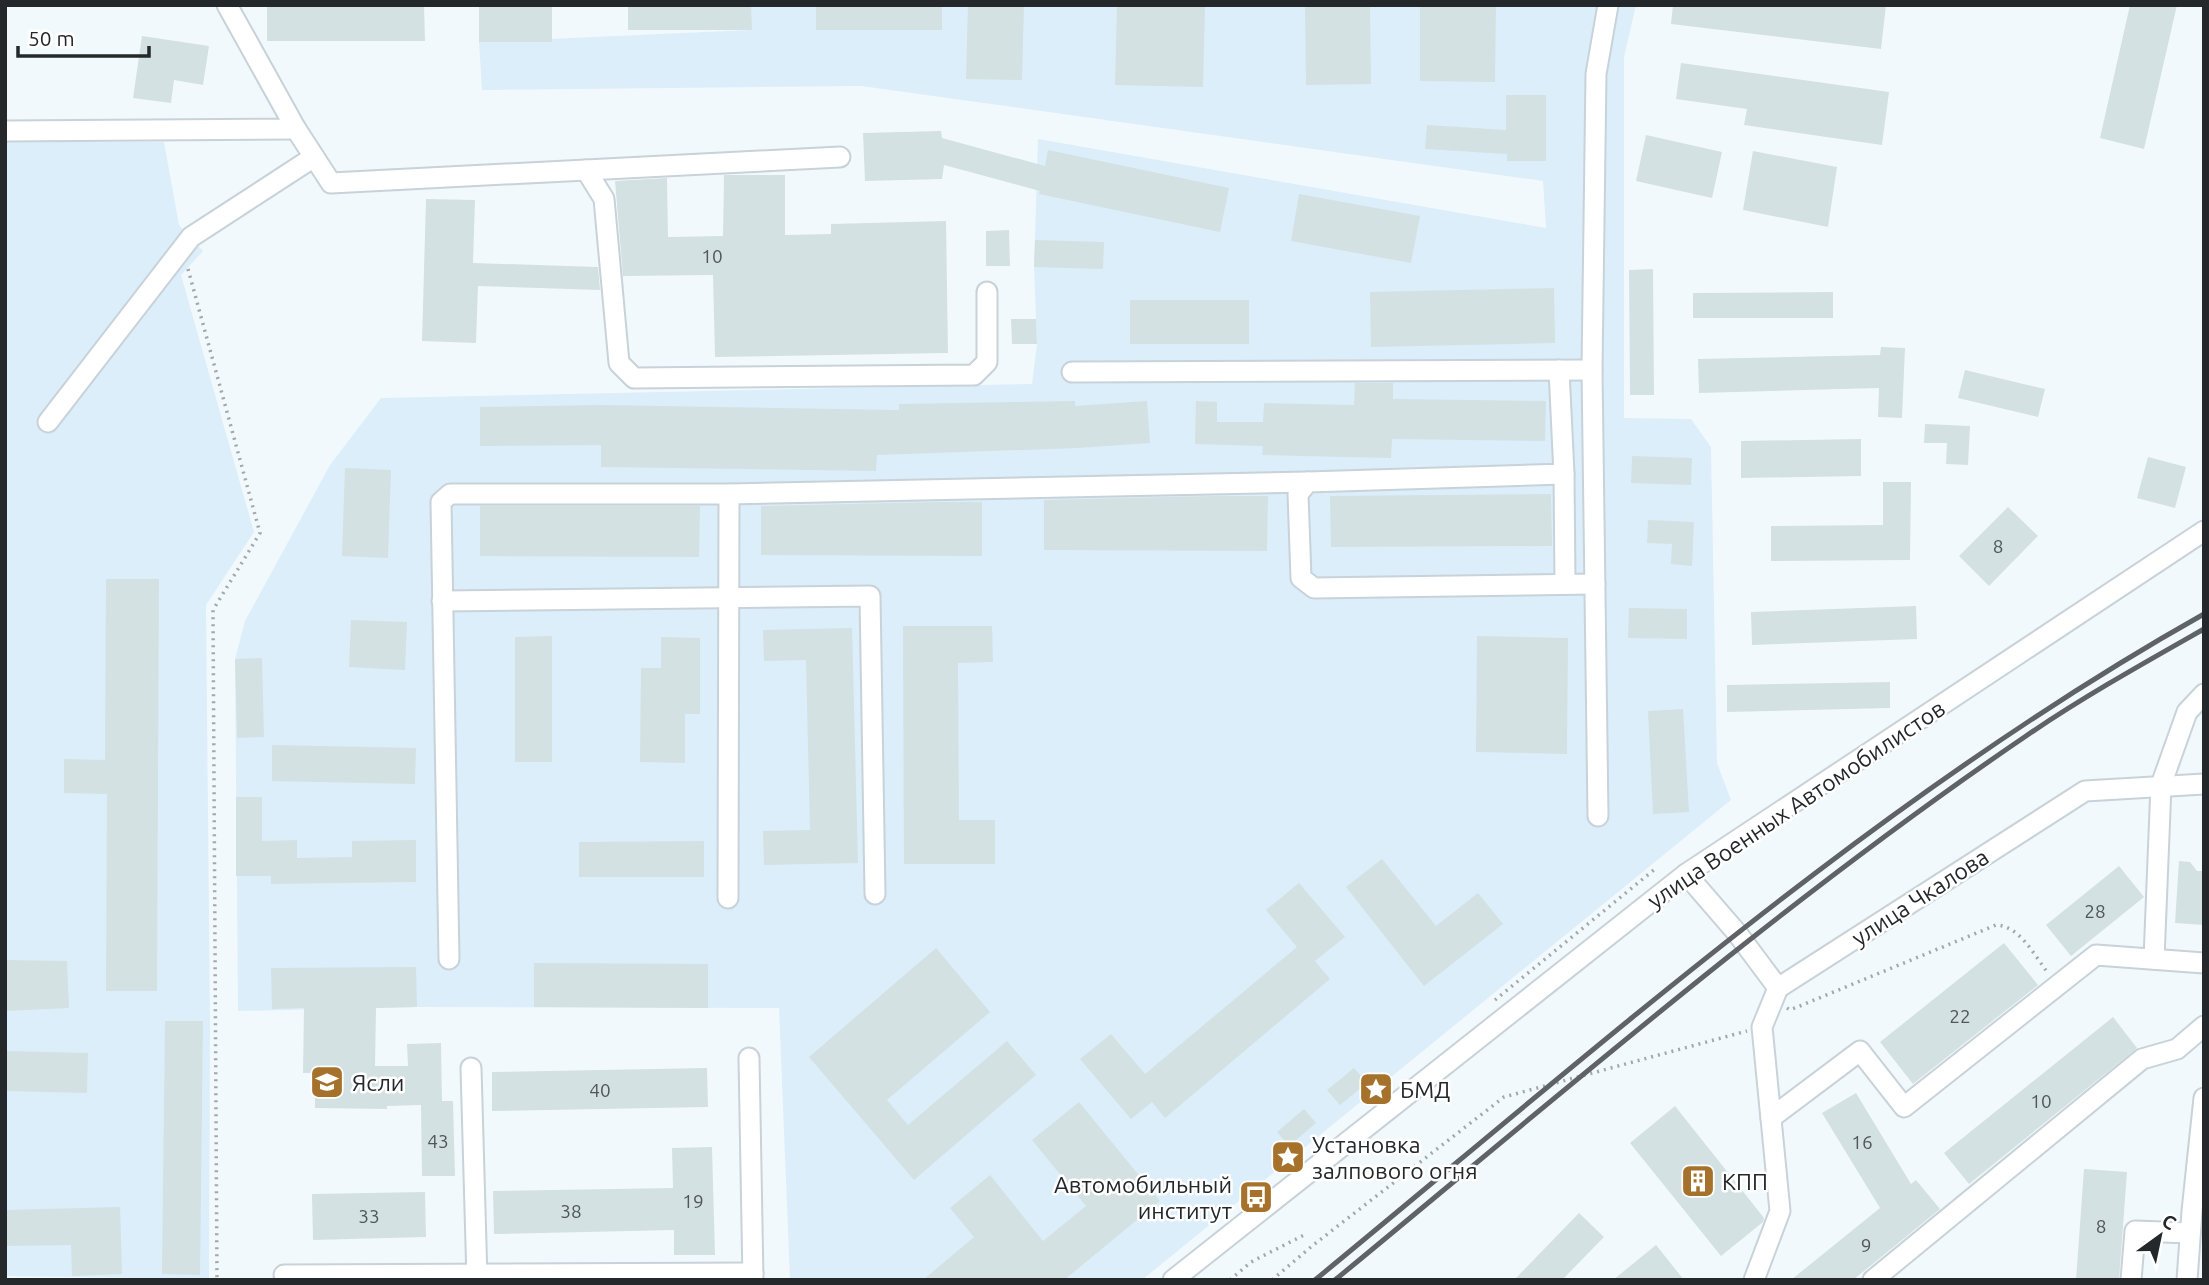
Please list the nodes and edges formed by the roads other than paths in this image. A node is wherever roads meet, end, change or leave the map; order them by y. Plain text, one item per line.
1 (227, 5) edge
2 (1608, 5) edge
3 (296, 129) junction
4 (5, 131) edge
5 (314, 157) junction
6 (839, 157) dead end
7 (586, 170) junction
8 (987, 292) dead end
9 (1559, 370) junction
10 (1592, 370) junction
11 (1072, 372) dead end
12 (48, 422) dead end
13 (1563, 474) junction
14 (1308, 482) junction
15 (729, 494) junction
16 (2204, 531) edge
17 (1565, 584) junction
18 (1595, 584) junction
19 (729, 596) junction
20 (443, 601) junction
21 (2204, 694) edge
22 (2204, 784) edge
23 (2161, 785) junction
24 (1598, 816) dead end
25 (1686, 874) junction
26 (875, 894) dead end
27 (728, 898) dead end
28 (449, 959) dead end
29 (2154, 959) junction
30 (2204, 963) edge
31 (1775, 994) junction
32 (2204, 1026) edge
33 (749, 1058) dead end
34 (471, 1068) dead end
35 (2204, 1098) edge
36 (1770, 1118) junction
37 (2190, 1233) junction
38 (284, 1275) dead end
39 (753, 1277) edge
40 (477, 1278) edge
41 (1173, 1280) edge
42 (1754, 1280) edge
43 (1874, 1280) edge
44 (2131, 1280) edge
45 (2187, 1280) edge

1 - 3 street
2 - 10 street
3 - 4 street
3 - 5 street
5 - 7 street
5 - 12 street
6 - 7 street
7 - 8 street
9 - 10 street
9 - 11 street
9 - 13 street
10 - 18 street
13 - 14 street
13 - 17 street
14 - 15 street
14 - 17 street
15 - 19 street
15 - 20 street
16 - 25 street, улица Военных Автомобилистов
17 - 18 street
18 - 24 street
19 - 20 street
19 - 26 street
19 - 27 street
20 - 28 street
21 - 23 street
22 - 23 street, улица Чкалова
23 - 29 street
23 - 31 street, улица Чкалова
25 - 31 street
25 - 41 street, улица Военных Автомобилистов
29 - 30 street
29 - 36 street
31 - 36 street
32 - 43 street
33 - 39 street
34 - 40 street
35 - 37 street
36 - 42 street
37 - 44 street
37 - 45 street
38 - 40 street
39 - 40 street

